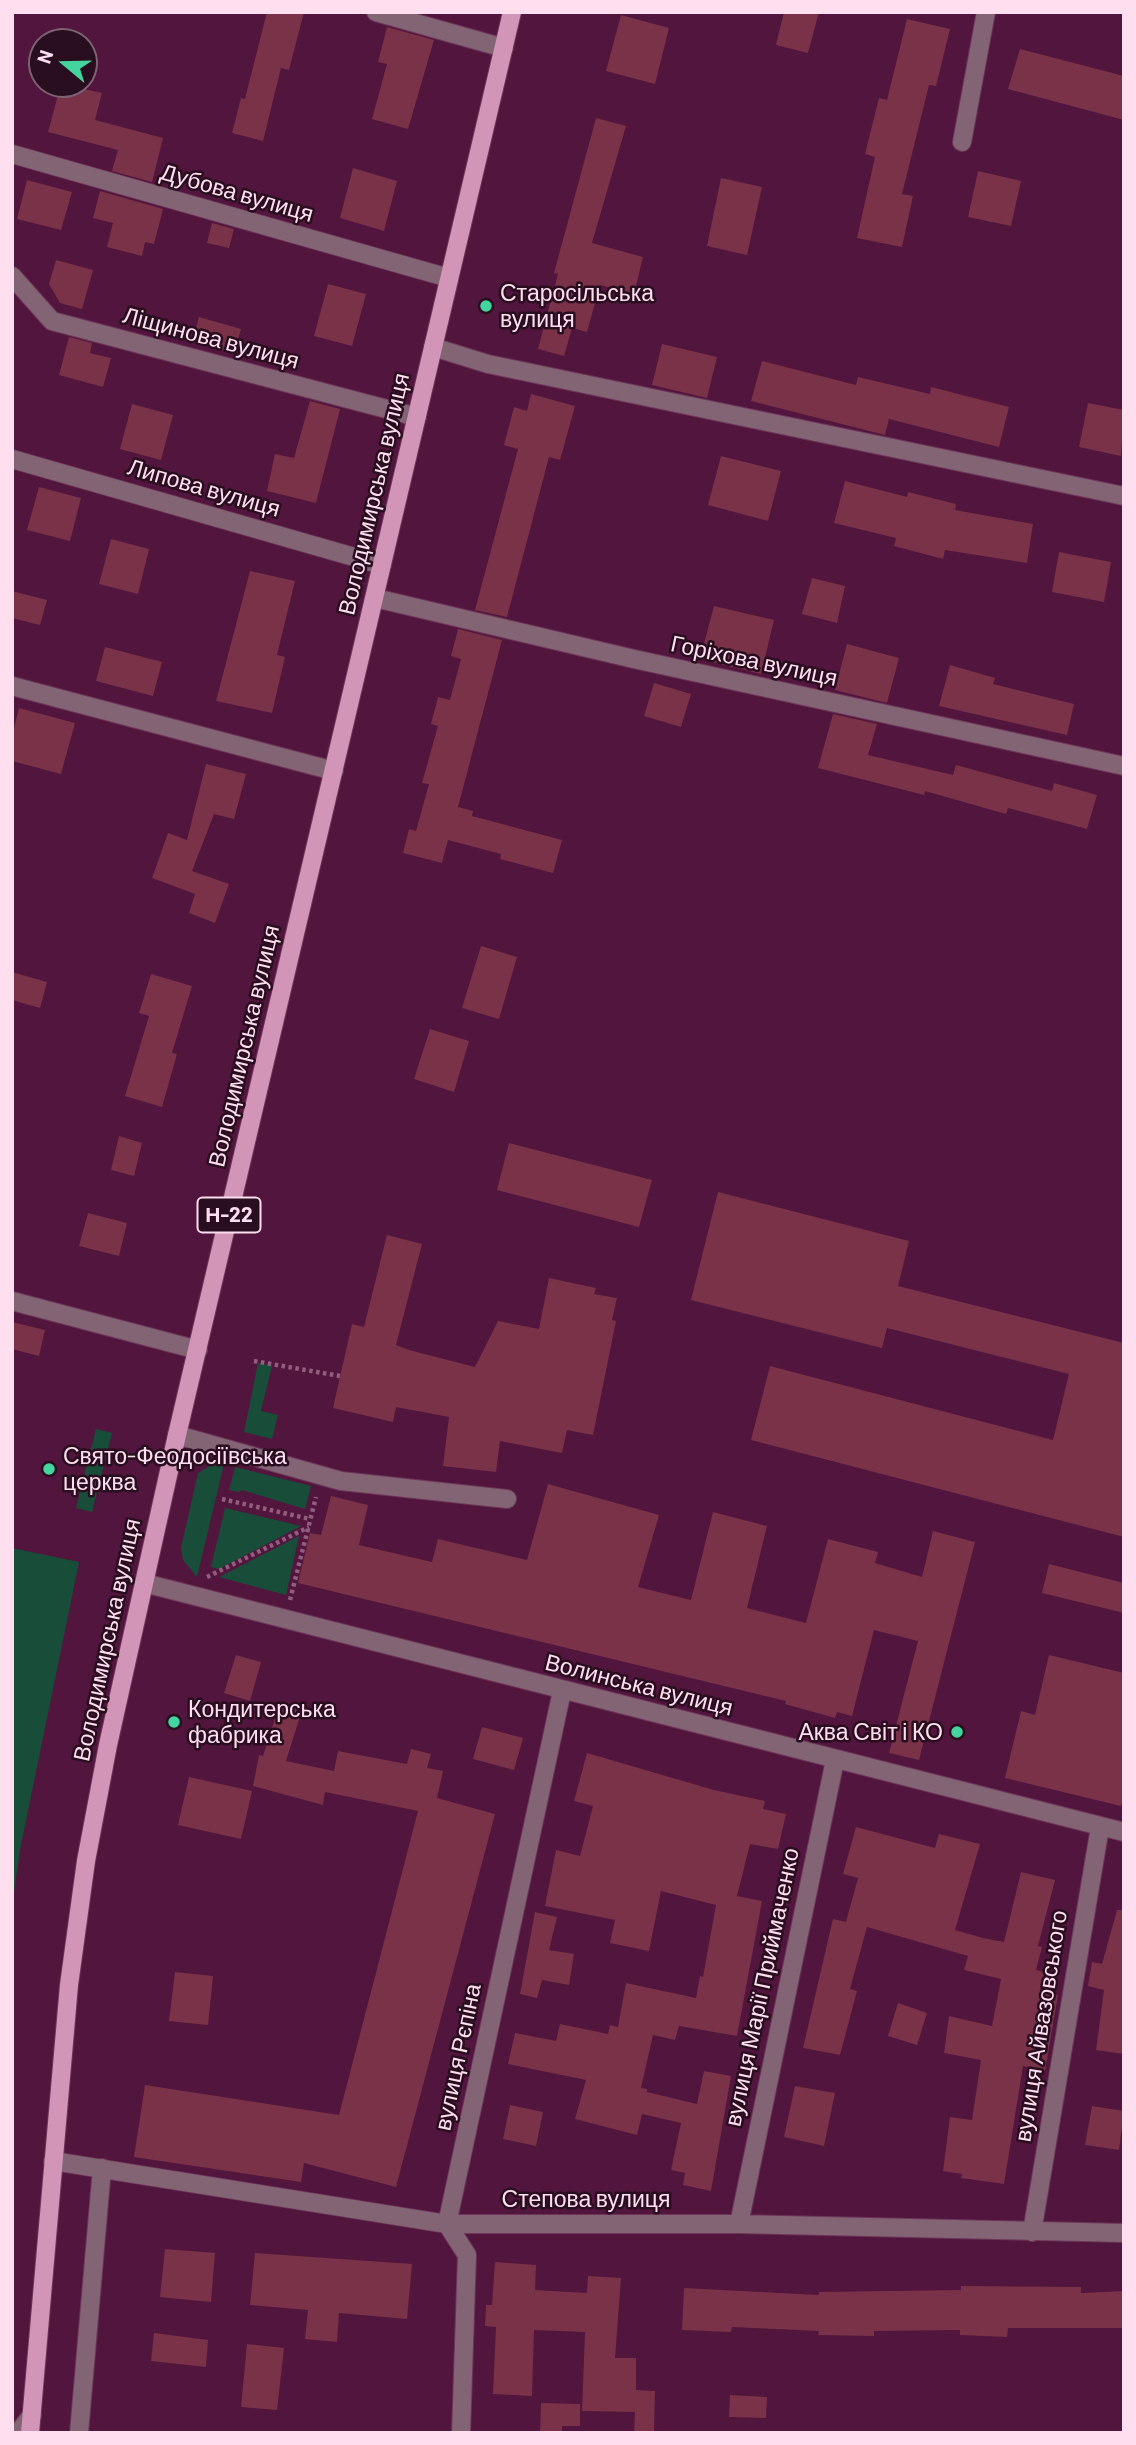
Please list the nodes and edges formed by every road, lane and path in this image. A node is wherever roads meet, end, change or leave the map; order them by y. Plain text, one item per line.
1 (376, 12) edge
2 (512, 12) edge
3 (986, 12) edge
4 (504, 48) junction
5 (962, 142) dead end
6 (12, 153) edge
7 (12, 276) edge
8 (449, 278) junction
9 (433, 347) junction
10 (417, 417) junction
11 (12, 459) edge
12 (1124, 496) edge
13 (382, 565) junction
14 (374, 598) junction
15 (12, 687) edge
16 (1124, 766) edge
17 (334, 771) junction
18 (12, 1301) edge
19 (198, 1350) junction
20 (254, 1361) dead end
21 (340, 1377) dead end
22 (177, 1435) junction
23 (321, 1475) junction
24 (222, 1499) dead end
25 (507, 1499) dead end
26 (310, 1519) junction
27 (309, 1527) junction
28 (203, 1578) dead end
29 (144, 1583) junction
30 (290, 1601) dead end
31 (562, 1691) junction
32 (835, 1760) junction
33 (1100, 1828) junction
34 (1124, 1832) edge
35 (53, 2161) junction
36 (102, 2168) junction
37 (447, 2224) junction
38 (739, 2224) junction
39 (1032, 2232) junction
40 (1124, 2233) edge
41 (31, 2424) edge
42 (18, 2433) edge
43 (79, 2433) edge
44 (461, 2433) edge

1 - 4 street
2 - 4 main road, Володимирська вулиця / Н-22
3 - 5 street
4 - 8 main road, Володимирська вулиця / Н-22
6 - 8 street, Дубова вулиця
7 - 10 street, Ліщинова вулиця
8 - 9 main road, Володимирська вулиця / Н-22
9 - 10 main road, Володимирська вулиця / Н-22
9 - 12 street
10 - 13 main road, Володимирська вулиця / Н-22
11 - 13 street, Липова вулиця
13 - 14 main road, Володимирська вулиця / Н-22
14 - 16 street, Горіхова вулиця
14 - 17 main road, Володимирська вулиця / Н-22
15 - 17 street
17 - 19 main road, Володимирська вулиця / Н-22
18 - 19 street
19 - 22 main road, Володимирська вулиця / Н-22
20 - 21 path
22 - 23 street
22 - 29 main road, Володимирська вулиця / Н-22
23 - 25 street
23 - 26 path
24 - 26 path
26 - 27 path
27 - 28 path
27 - 30 path
29 - 31 street, Волинська вулиця
29 - 35 main road, Володимирська вулиця / Н-22
31 - 32 street, Волинська вулиця
31 - 37 street, вулиця Рєпіна
32 - 33 street, Волинська вулиця
32 - 38 street, вулиця Марії Приймаченко
33 - 34 street, Волинська вулиця
33 - 39 street, вулиця Айвазовського
35 - 36 street, Степова вулиця
35 - 41 main road, Володимирська вулиця / Н-22
36 - 37 street, Степова вулиця
36 - 43 street
37 - 38 street, Степова вулиця
37 - 44 street
38 - 39 street, Степова вулиця
39 - 40 street, Степова вулиця
41 - 42 street

